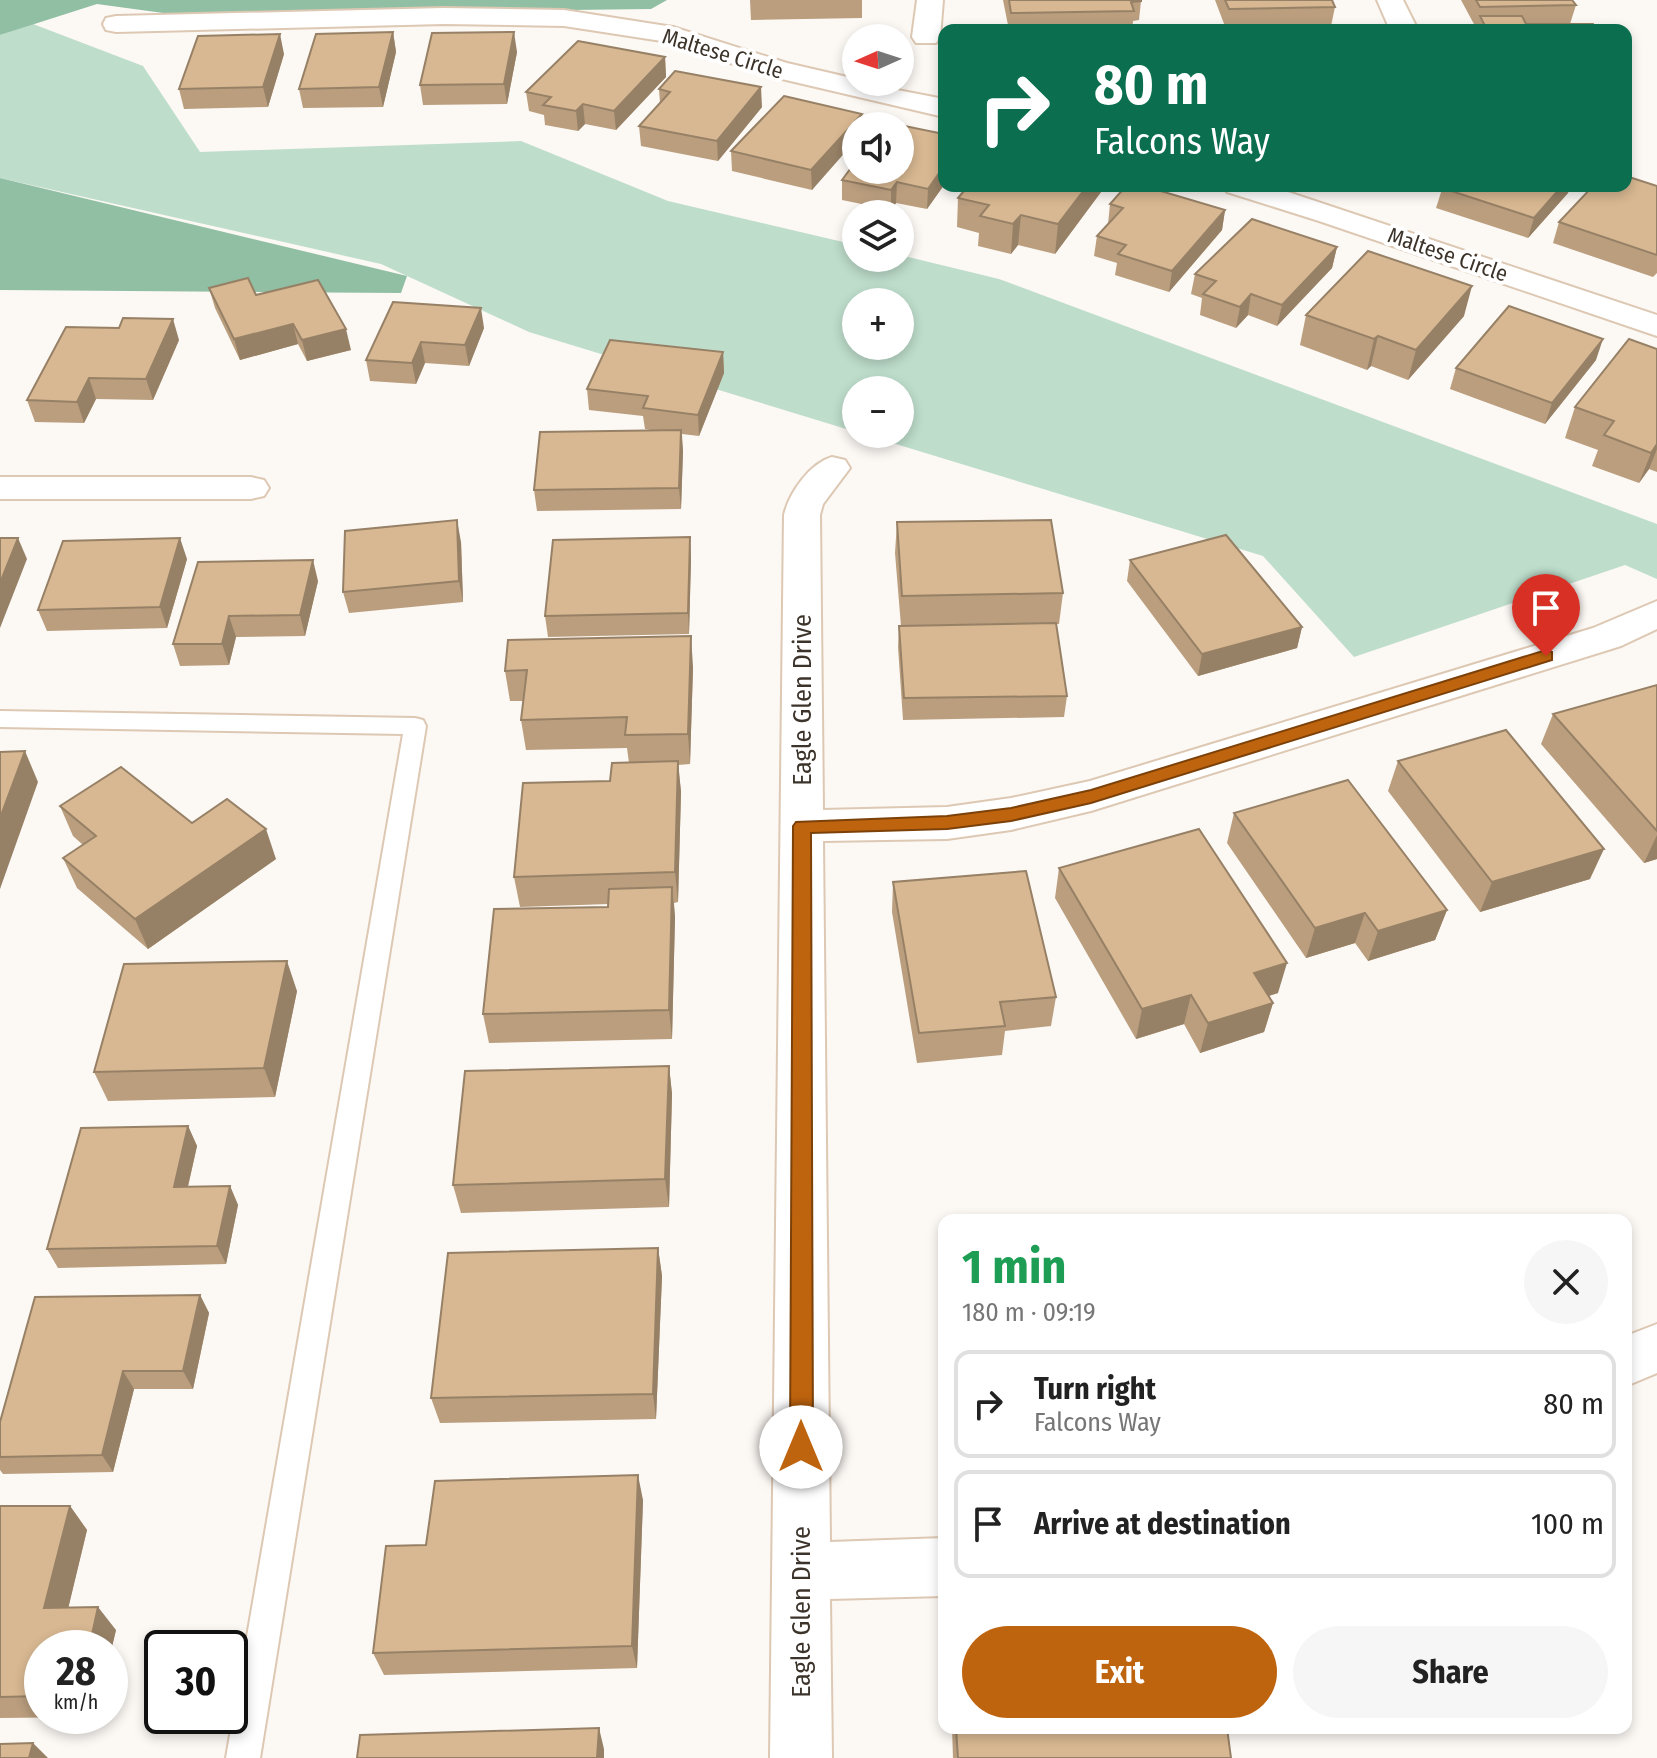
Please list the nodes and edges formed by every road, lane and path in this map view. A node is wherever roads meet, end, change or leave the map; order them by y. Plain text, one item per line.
1 (930, 0) edge
2 (1390, 0) edge
3 (116, 24) dead end
4 (1401, 24) edge
5 (926, 37) dead end
6 (938, 107) edge
7 (1272, 192) edge
8 (1657, 326) edge
9 (832, 468) dead end
10 (0, 488) edge
11 (251, 488) dead end
12 (1657, 614) edge
13 (0, 719) edge
14 (802, 826) junction
15 (1657, 1348) edge
16 (1632, 1358) edge
17 (938, 1567) edge
18 (801, 1571) junction
19 (243, 1758) edge
20 (801, 1758) edge

1 - 5 street
2 - 4 street
3 - 6 street, Maltese Circle
7 - 8 street, Maltese Circle
9 - 14 street, Eagle Glen Drive
10 - 11 street
12 - 14 street
13 - 19 lane
14 - 18 street, Eagle Glen Drive
15 - 16 street
17 - 18 street
18 - 20 street, Eagle Glen Drive

